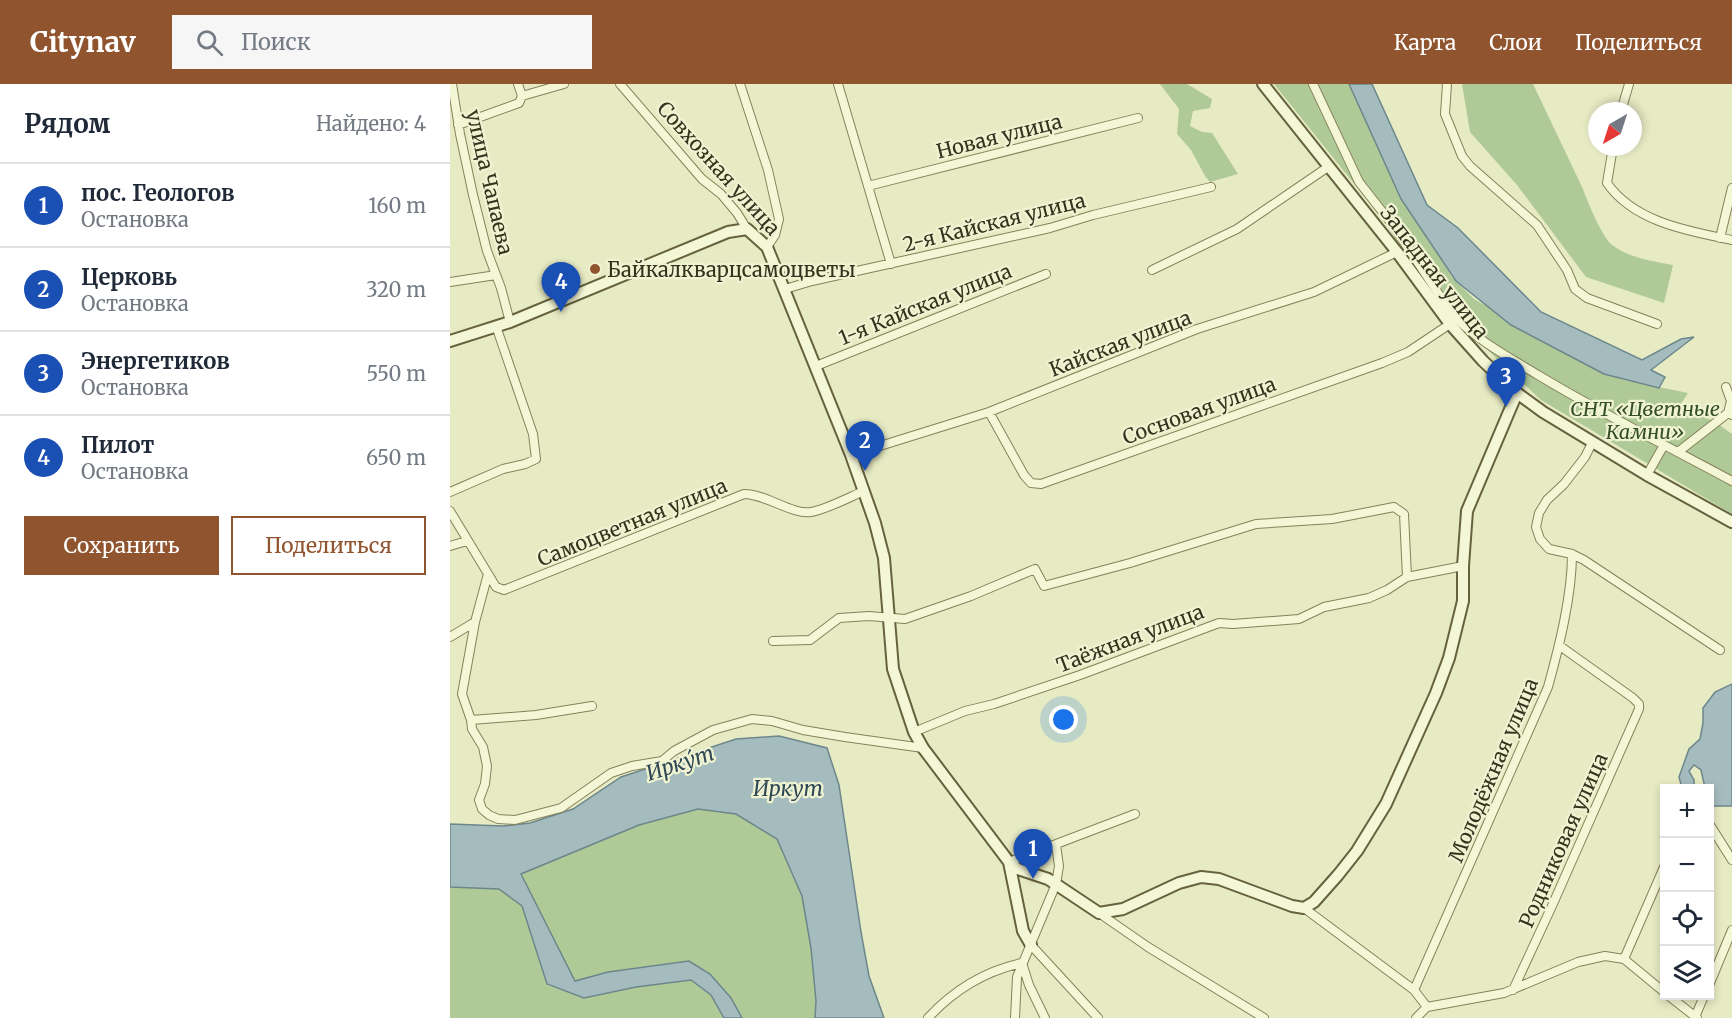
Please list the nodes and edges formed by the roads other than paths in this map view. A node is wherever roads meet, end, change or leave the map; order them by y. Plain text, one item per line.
1 (452, 84) edge
2 (518, 84) edge
3 (564, 84) edge
4 (620, 84) edge
5 (740, 84) edge
6 (838, 84) edge
7 (1263, 84) edge
8 (1313, 84) edge
9 (1447, 84) edge
10 (1629, 84) edge
11 (522, 96) junction
12 (1624, 102) edge
13 (1138, 118) dead end
14 (458, 125) junction
15 (459, 134) junction
16 (450, 135) edge
17 (1612, 156) edge
18 (1328, 167) junction
19 (868, 186) junction
20 (1211, 187) dead end
21 (1732, 188) edge
22 (747, 229) junction
23 (1720, 238) junction
24 (1732, 240) edge
25 (767, 247) junction
26 (1397, 252) junction
27 (891, 264) junction
28 (1152, 270) dead end
29 (1046, 274) dead end
30 (496, 275) junction
31 (450, 282) edge
32 (785, 289) junction
33 (510, 322) junction
34 (1450, 324) junction
35 (1657, 324) dead end
36 (496, 326) junction
37 (450, 341) edge
38 (816, 366) junction
39 (1726, 387) dead end
40 (1517, 393) junction
41 (989, 412) junction
42 (1731, 413) edge
43 (1592, 443) junction
44 (1664, 445) junction
45 (1678, 452) junction
46 (851, 455) junction
47 (1647, 475) junction
48 (1732, 481) edge
49 (864, 491) junction
50 (450, 492) edge
51 (450, 511) edge
52 (1732, 522) edge
53 (467, 541) junction
54 (450, 546) edge
55 (1572, 554) junction
56 (1463, 566) junction
57 (488, 574) junction
58 (1407, 577) junction
59 (890, 618) junction
60 (475, 622) junction
61 (450, 637) edge
62 (773, 641) dead end
63 (1560, 646) junction
64 (1720, 650) dead end
65 (592, 706) dead end
66 (471, 720) junction
67 (914, 732) junction
68 (923, 748) junction
69 (1135, 814) dead end
70 (1714, 831) edge
71 (1056, 845) junction
72 (1732, 860) edge
73 (1009, 862) junction
74 (1660, 878) edge
75 (1056, 884) junction
76 (1305, 908) junction
77 (1098, 913) junction
78 (1732, 930) edge
79 (1031, 945) junction
80 (1624, 959) junction
81 (1022, 963) junction
82 (1714, 973) edge
83 (1660, 988) edge
84 (1414, 990) junction
85 (1513, 990) junction
86 (1674, 1000) edge
87 (1702, 1000) edge
88 (1427, 1007) junction
89 (1696, 1017) edge
90 (928, 1018) edge
91 (1015, 1018) edge
92 (1045, 1018) edge
93 (1098, 1018) edge
94 (1264, 1018) edge
95 (1416, 1018) edge

1 - 14 street, улица Чапаева
2 - 11 street
3 - 11 street
4 - 22 street, Совхозная улица
5 - 25 street
6 - 19 street
7 - 18 street, Западная улица
8 - 44 street
9 - 35 street
10 - 12 street
11 - 14 street
13 - 19 street, Новая улица
14 - 15 street, улица Чапаева
15 - 16 street
15 - 30 street, улица Чапаева
17 - 23 street
18 - 26 street, Западная улица
18 - 28 street
19 - 27 street
20 - 27 street, 2-я Кайская улица
21 - 23 street
22 - 25 street, Совхозная улица
22 - 33 street
23 - 24 street
25 - 32 street, Совхозная улица
26 - 34 street, Западная улица
26 - 41 street, Кайская улица
27 - 32 street, 2-я Кайская улица
29 - 38 street, 1-я Кайская улица
30 - 31 street
30 - 33 street, улица Чапаева
32 - 38 street, Совхозная улица
33 - 36 street
34 - 40 street, Западная улица
34 - 41 street, Сосновая улица
36 - 37 street
36 - 50 street
38 - 46 street, Совхозная улица
39 - 42 street
40 - 43 street, Западная улица
40 - 56 street
41 - 46 street, Кайская улица
42 - 45 street
43 - 47 street, Западная улица
43 - 55 street
44 - 45 street
44 - 47 street
45 - 48 street
46 - 49 street, Совхозная улица
47 - 52 street, Западная улица
49 - 57 street, Самоцветная улица
49 - 59 street, Совхозная улица
51 - 53 street, Самоцветная улица
53 - 54 street
53 - 57 street, Самоцветная улица
55 - 63 street, Молодёжная улица
55 - 64 street
56 - 58 street, Таёжная улица
56 - 76 street
57 - 60 street
58 - 59 street
58 - 67 street, Таёжная улица
59 - 62 street
59 - 67 street, Совхозная улица
60 - 61 street
60 - 66 street
63 - 84 street, Молодёжная улица
63 - 85 street, Родниковая улица
65 - 66 street
66 - 68 street
67 - 68 street, Совхозная улица
68 - 73 street, Совхозная улица
69 - 71 street
70 - 72 street
71 - 73 street
71 - 75 street
73 - 75 street
73 - 79 street, Совхозная улица
74 - 80 street
75 - 77 street
75 - 79 street
76 - 77 street
76 - 84 street
77 - 94 street
78 - 82 street
79 - 81 street
79 - 93 street
80 - 83 street
80 - 85 street
81 - 90 street
81 - 91 street
81 - 92 street
84 - 88 street
85 - 88 street
86 - 89 street
87 - 89 street
88 - 95 street

